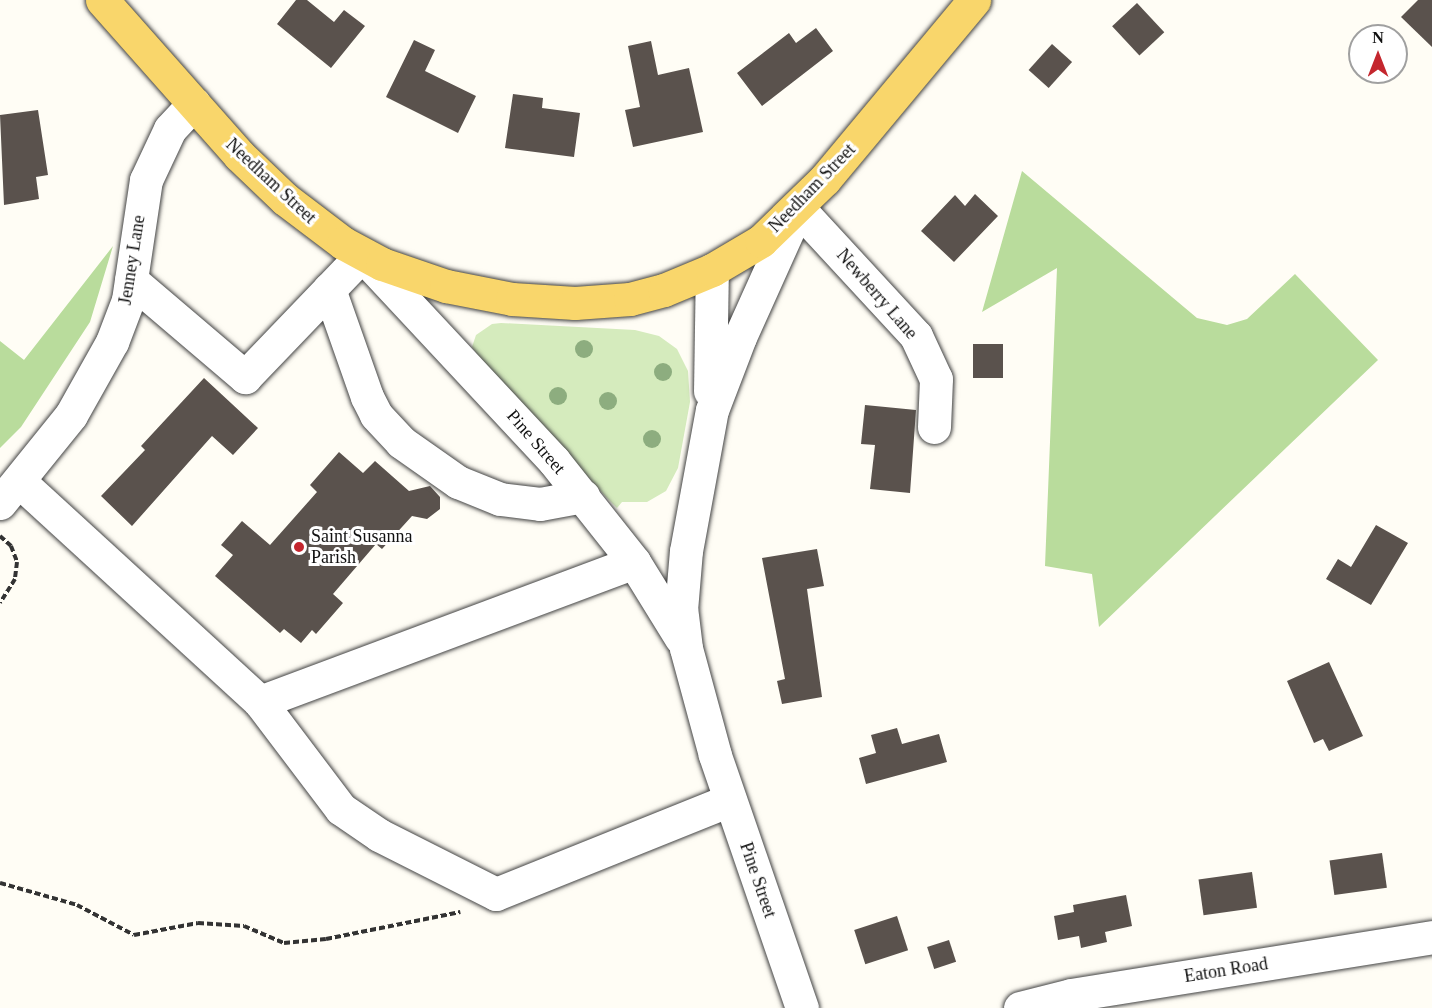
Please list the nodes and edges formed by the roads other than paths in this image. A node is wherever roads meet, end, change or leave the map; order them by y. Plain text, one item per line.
1 (102, 0) edge
2 (974, 0) edge
3 (194, 103) junction
4 (798, 208) junction
5 (362, 255) junction
6 (712, 270) junction
7 (131, 280) junction
8 (329, 289) junction
9 (934, 427) dead end
10 (707, 431) junction
11 (10, 492) edge
12 (583, 496) junction
13 (634, 562) junction
14 (686, 648) junction
15 (260, 702) junction
16 (730, 800) junction
17 (1432, 937) edge
18 (802, 1008) edge
19 (1020, 1008) edge

1 - 3 main road, Needham Street
2 - 4 main road, Needham Street
3 - 5 main road, Needham Street
3 - 7 street, Jenney Lane
4 - 6 main road, Needham Street
4 - 9 street, Newberry Lane
4 - 10 street, Pine Street
5 - 6 main road, Needham Street
5 - 8 street
5 - 12 street, Pine Street
6 - 10 street, Pine Street
7 - 8 street
7 - 11 street, Jenney Lane
8 - 12 street
10 - 14 street, Pine Street
11 - 15 street
12 - 13 street, Pine Street
13 - 14 street, Pine Street
13 - 15 street
14 - 16 street, Pine Street
15 - 16 street
16 - 18 street, Pine Street
17 - 19 street, Eaton Road

